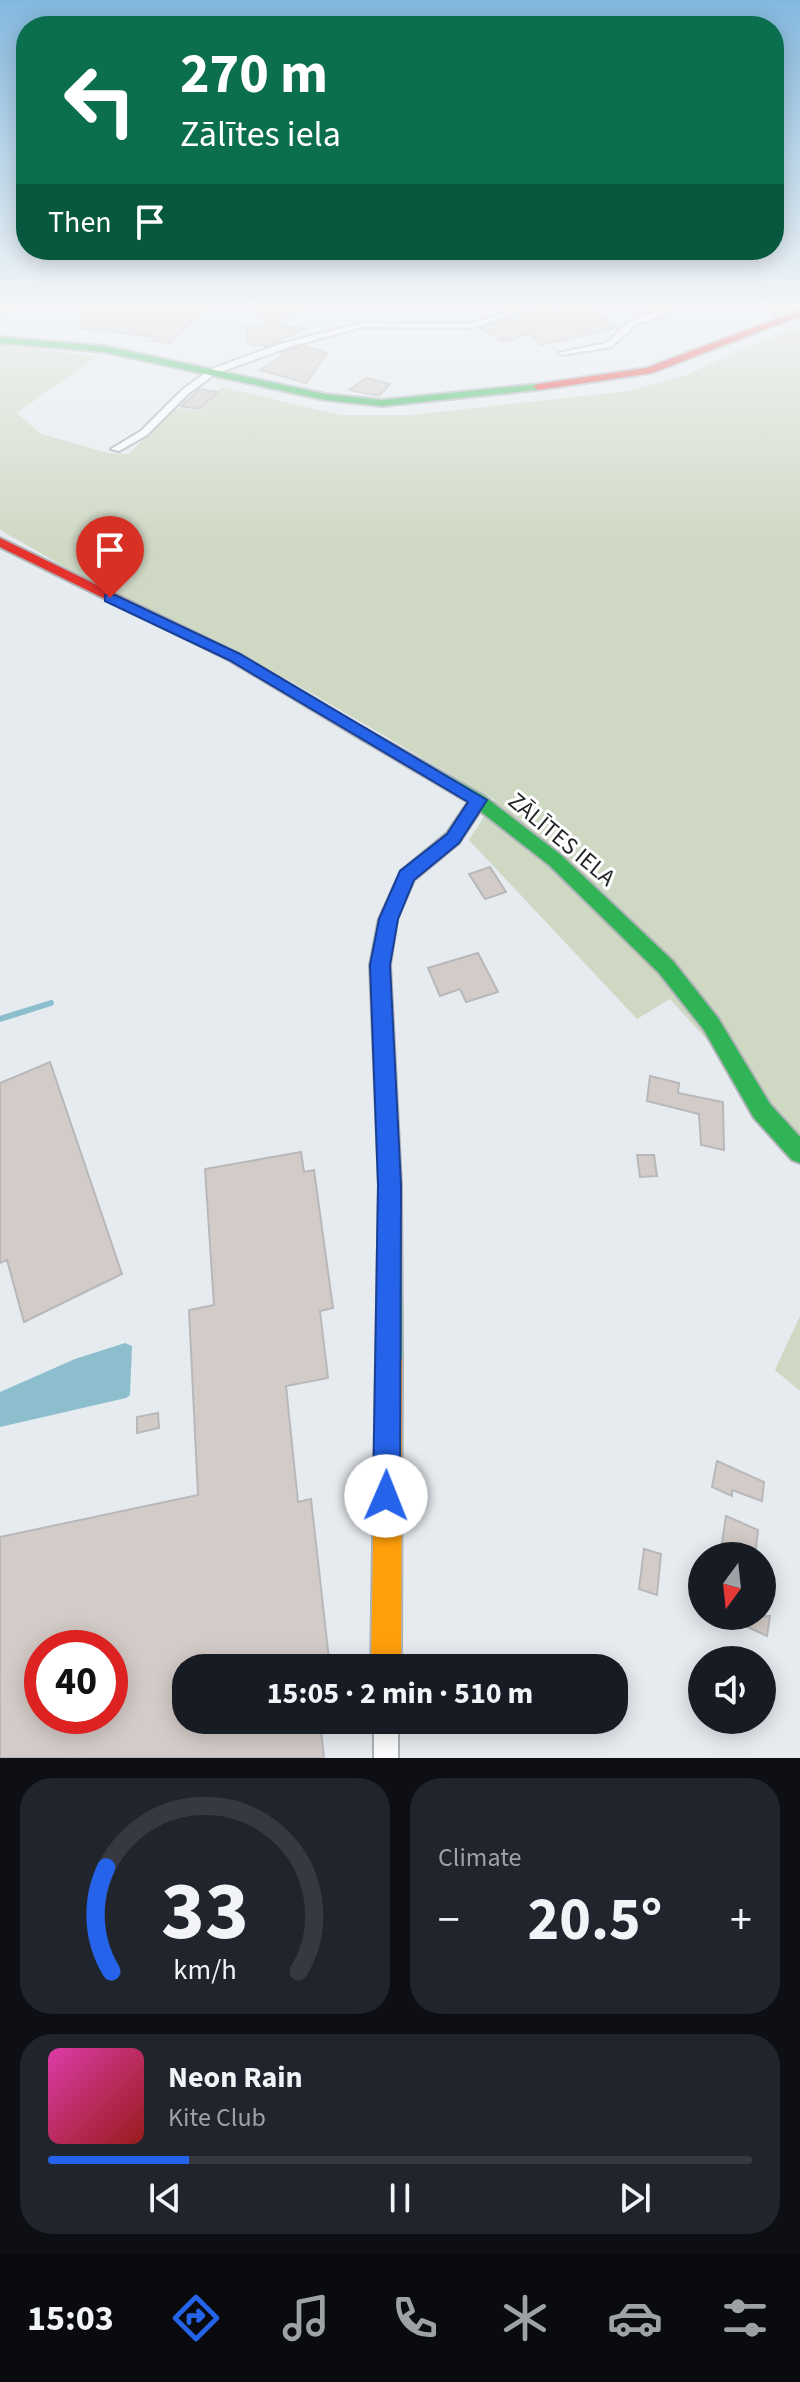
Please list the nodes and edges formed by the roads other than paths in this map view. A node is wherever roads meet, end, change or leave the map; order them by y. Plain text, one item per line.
1 (190, 388) edge
2 (291, 388) edge
3 (517, 388) edge
4 (116, 449) dead end
5 (0, 542) edge
6 (478, 800) junction
7 (800, 1153) edge
8 (386, 1654) edge
9 (386, 1734) edge
10 (386, 1758) edge

1 - 4 street
2 - 3 street
5 - 6 street, ZĀLĪTES IELA
6 - 7 street, ZĀLĪTES IELA
6 - 8 street
9 - 10 street

